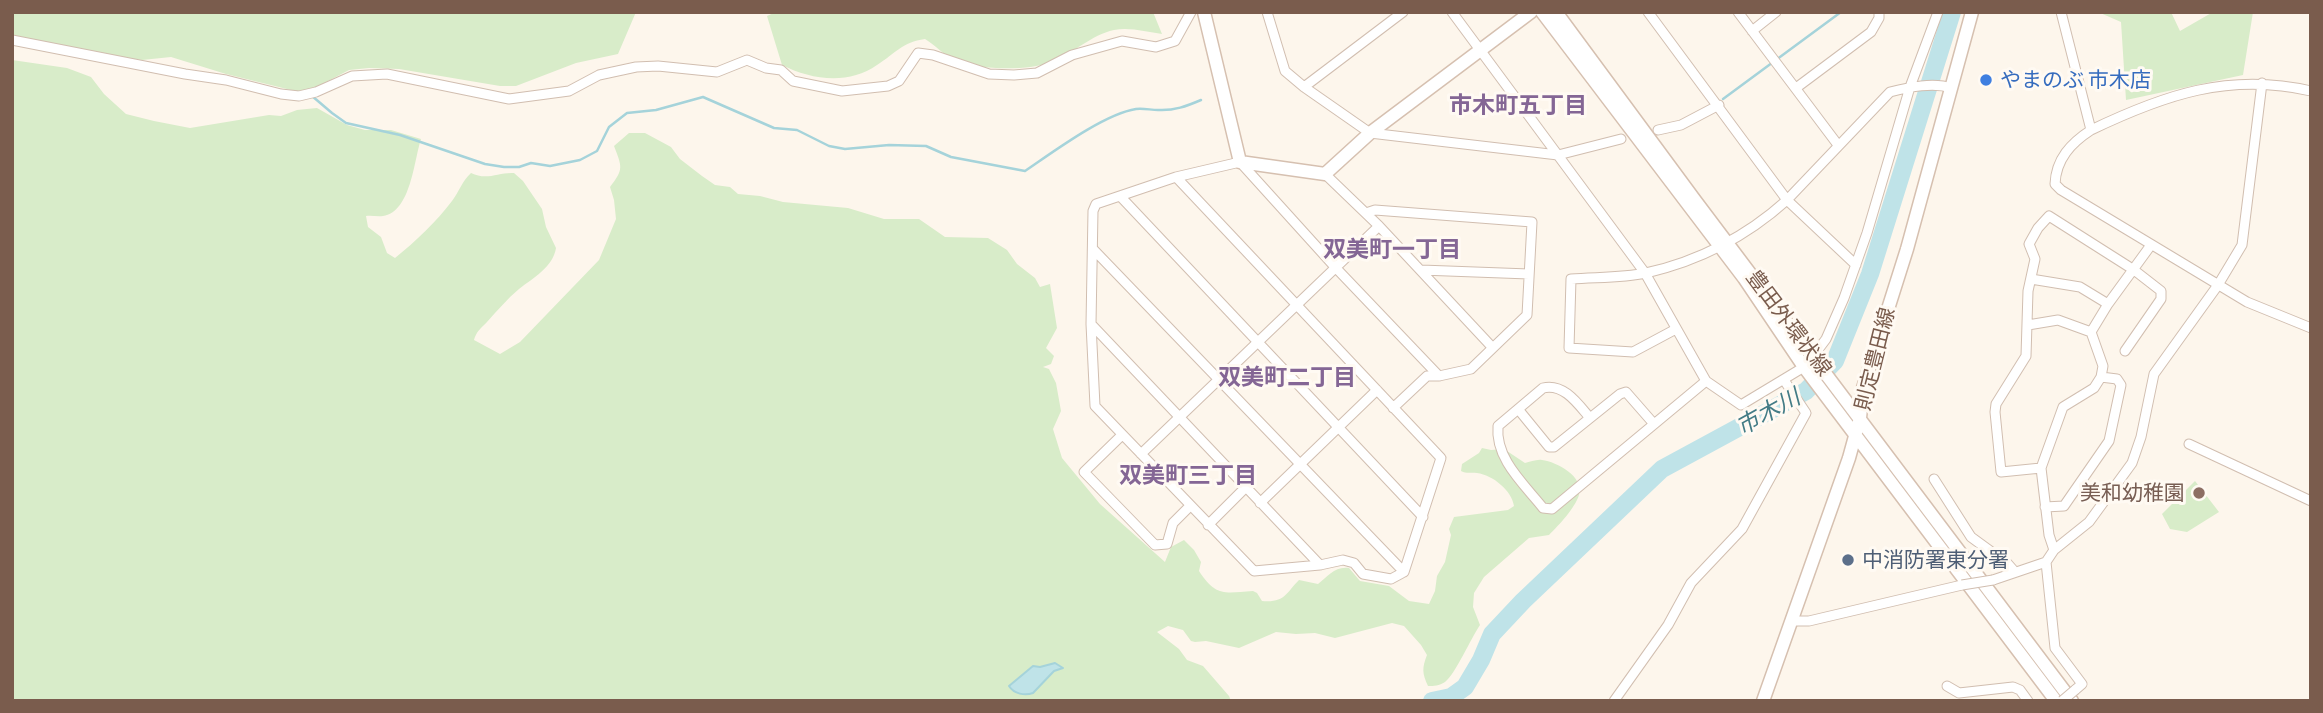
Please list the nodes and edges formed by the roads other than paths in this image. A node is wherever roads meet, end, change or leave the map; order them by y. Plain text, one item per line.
1 (1191, 12) edge
2 (1204, 12) edge
3 (1403, 12) edge
4 (1452, 12) edge
5 (1531, 12) edge
6 (1542, 12) edge
7 (1556, 12) edge
8 (1738, 12) edge
9 (1776, 12) edge
10 (1879, 12) edge
11 (1938, 12) edge
12 (1972, 12) edge
13 (2061, 12) edge
14 (1268, 13) edge
15 (1651, 13) edge
16 (1752, 31) junction
17 (12, 40) edge
18 (1481, 50) junction
19 (2262, 83) junction
20 (1304, 87) junction
21 (1910, 87) junction
22 (1948, 87) junction
23 (1796, 88) junction
24 (2311, 91) edge
25 (1719, 105) junction
26 (1658, 130) dead end
27 (2091, 130) junction
28 (1370, 132) junction
29 (1621, 139) dead end
30 (1838, 145) junction
31 (1558, 155) junction
32 (1240, 162) junction
33 (1325, 174) junction
34 (1176, 177) junction
35 (1120, 196) junction
36 (1787, 200) junction
37 (1366, 213) junction
38 (1379, 226) junction
39 (1724, 245) junction
40 (2151, 245) junction
41 (1093, 249) junction
42 (1856, 265) junction
43 (1335, 267) junction
44 (1421, 270) junction
45 (2134, 271) junction
46 (1645, 273) junction
47 (1529, 274) junction
48 (2031, 279) junction
49 (2218, 285) junction
50 (2108, 304) junction
51 (1295, 305) junction
52 (1091, 324) junction
53 (2028, 325) junction
54 (2311, 328) edge
55 (1676, 329) junction
56 (2091, 332) junction
57 (1256, 342) junction
58 (1492, 347) junction
59 (2125, 351) dead end
60 (1811, 364) junction
61 (1439, 376) junction
62 (2101, 377) junction
63 (1217, 380) junction
64 (1706, 382) junction
65 (1787, 384) junction
66 (1828, 387) junction
67 (1377, 390) junction
68 (1393, 408) junction
69 (1518, 409) junction
70 (1178, 418) junction
71 (1590, 418) junction
72 (1860, 418) junction
73 (1654, 424) junction
74 (1338, 429) junction
75 (1856, 434) junction
76 (1122, 435) junction
77 (2189, 444) dead end
78 (1141, 454) junction
79 (1300, 465) junction
80 (2041, 468) junction
81 (1934, 479) dead end
82 (1245, 488) junction
83 (2311, 501) edge
84 (1260, 503) junction
85 (1190, 506) junction
86 (2045, 507) junction
87 (1423, 517) junction
88 (1209, 525) junction
89 (2054, 550) junction
90 (2046, 562) junction
91 (1320, 565) junction
92 (1404, 572) junction
93 (2015, 572) junction
94 (1791, 621) junction
95 (1947, 686) dead end
96 (2073, 696) edge
97 (1618, 698) edge
98 (1763, 701) edge
99 (2028, 701) edge
100 (2059, 701) edge

1 - 17 street
2 - 32 street
3 - 20 street
4 - 18 street
5 - 18 street
6 - 39 street, 豊田外環状線
7 - 39 street, 豊田外環状線
8 - 16 street
9 - 16 street
10 - 23 street
11 - 21 street
12 - 22 street, 則定豊田線
13 - 27 street
14 - 20 street
15 - 25 street
16 - 23 street
18 - 28 street
18 - 31 street
19 - 24 street
19 - 27 street
19 - 49 street
20 - 28 street
21 - 22 street
21 - 30 street
21 - 42 street
22 - 72 street, 則定豊田線
23 - 30 street
25 - 26 street
25 - 36 street
27 - 40 street
28 - 31 street
28 - 33 street
29 - 31 street
30 - 36 street
31 - 46 street
32 - 33 street
32 - 34 street
32 - 43 street
33 - 37 street
34 - 35 street
34 - 51 street
35 - 41 street
35 - 57 street
36 - 39 street
36 - 42 street
37 - 38 street
37 - 47 street
38 - 43 street
38 - 44 street
39 - 46 street
39 - 60 street, 豊田外環状線
40 - 45 street
40 - 49 street
41 - 52 street
41 - 63 street
42 - 60 street
43 - 51 street
43 - 61 street
44 - 47 street
44 - 58 street
45 - 48 street
45 - 50 street
45 - 59 street
46 - 55 street
46 - 55 street
47 - 58 street
48 - 50 street
48 - 53 street
49 - 54 street
49 - 89 street
50 - 56 street
51 - 57 street
51 - 67 street
52 - 70 street
52 - 76 street
53 - 56 street
53 - 80 street
55 - 64 street
56 - 62 street
57 - 63 street
57 - 74 street
58 - 61 street
60 - 65 street
60 - 66 street, 豊田外環状線
61 - 68 street
62 - 80 street
62 - 86 street
63 - 70 street
63 - 79 street
64 - 65 street
64 - 73 street
65 - 97 street
66 - 72 street, 豊田外環状線
66 - 75 street, 豊田外環状線
67 - 68 street
67 - 74 street
68 - 87 street
69 - 71 street
69 - 71 street
69 - 73 street
70 - 78 street
70 - 82 street
71 - 73 street
72 - 75 street, 則定豊田線
72 - 96 street, 豊田外環状線
74 - 79 street
74 - 87 street
75 - 94 street, 則定豊田線
75 - 100 street, 豊田外環状線
76 - 78 street
76 - 85 street
77 - 83 street
78 - 85 street
79 - 84 street
79 - 92 street
80 - 86 street
81 - 93 street
82 - 84 street
82 - 88 street
84 - 91 street
85 - 88 street
86 - 89 street
87 - 92 street
88 - 91 street
89 - 90 street
90 - 93 street
90 - 96 street
91 - 92 street
93 - 94 street, bridge
94 - 98 street, 則定豊田線
95 - 99 street
96 - 100 street, bridge

